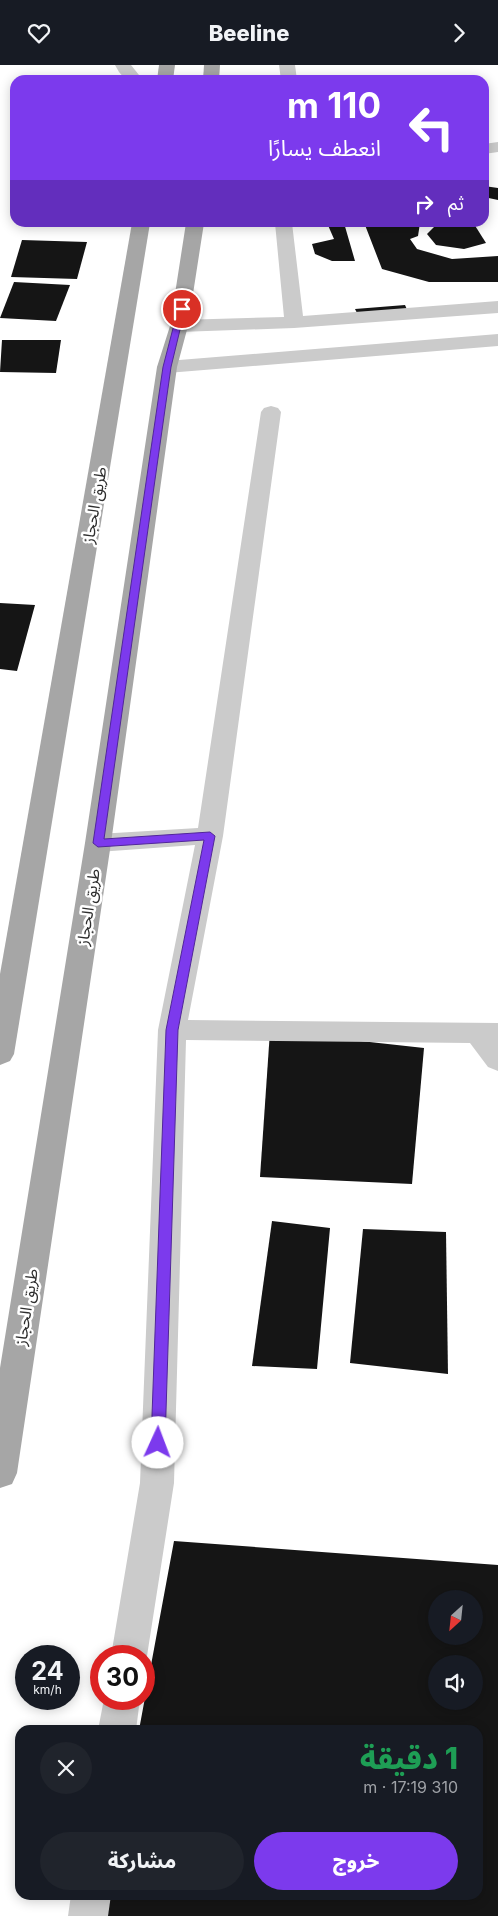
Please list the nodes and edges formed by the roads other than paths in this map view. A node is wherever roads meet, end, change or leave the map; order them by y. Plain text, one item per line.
1 (123, 65) edge
2 (130, 75) edge
3 (140, 227) edge
4 (194, 227) edge
5 (284, 227) edge
6 (498, 307) edge
7 (294, 322) junction
8 (179, 326) junction
9 (498, 340) edge
10 (167, 367) junction
11 (271, 413) dead end
12 (210, 836) junction
13 (98, 843) junction
14 (7, 983) edge
15 (172, 1030) junction
16 (487, 1033) edge
17 (0, 1054) edge
18 (498, 1060) edge
19 (0, 1473) edge
20 (131, 1645) edge
21 (120, 1710) edge
22 (118, 1725) edge
23 (90, 1900) edge
24 (88, 1916) edge

1 - 2 street
3 - 14 main road, طريق الحجاز
4 - 8 main road, طريق الحجاز
5 - 7 street
6 - 7 street
7 - 8 street
8 - 10 main road, طريق الحجاز
9 - 10 street
10 - 13 main road, طريق الحجاز
11 - 12 street
12 - 13 street
12 - 15 street
13 - 19 main road, طريق الحجاز
14 - 17 main road, طريق الحجاز
15 - 16 street
15 - 20 street
16 - 18 street
21 - 22 street
23 - 24 street

